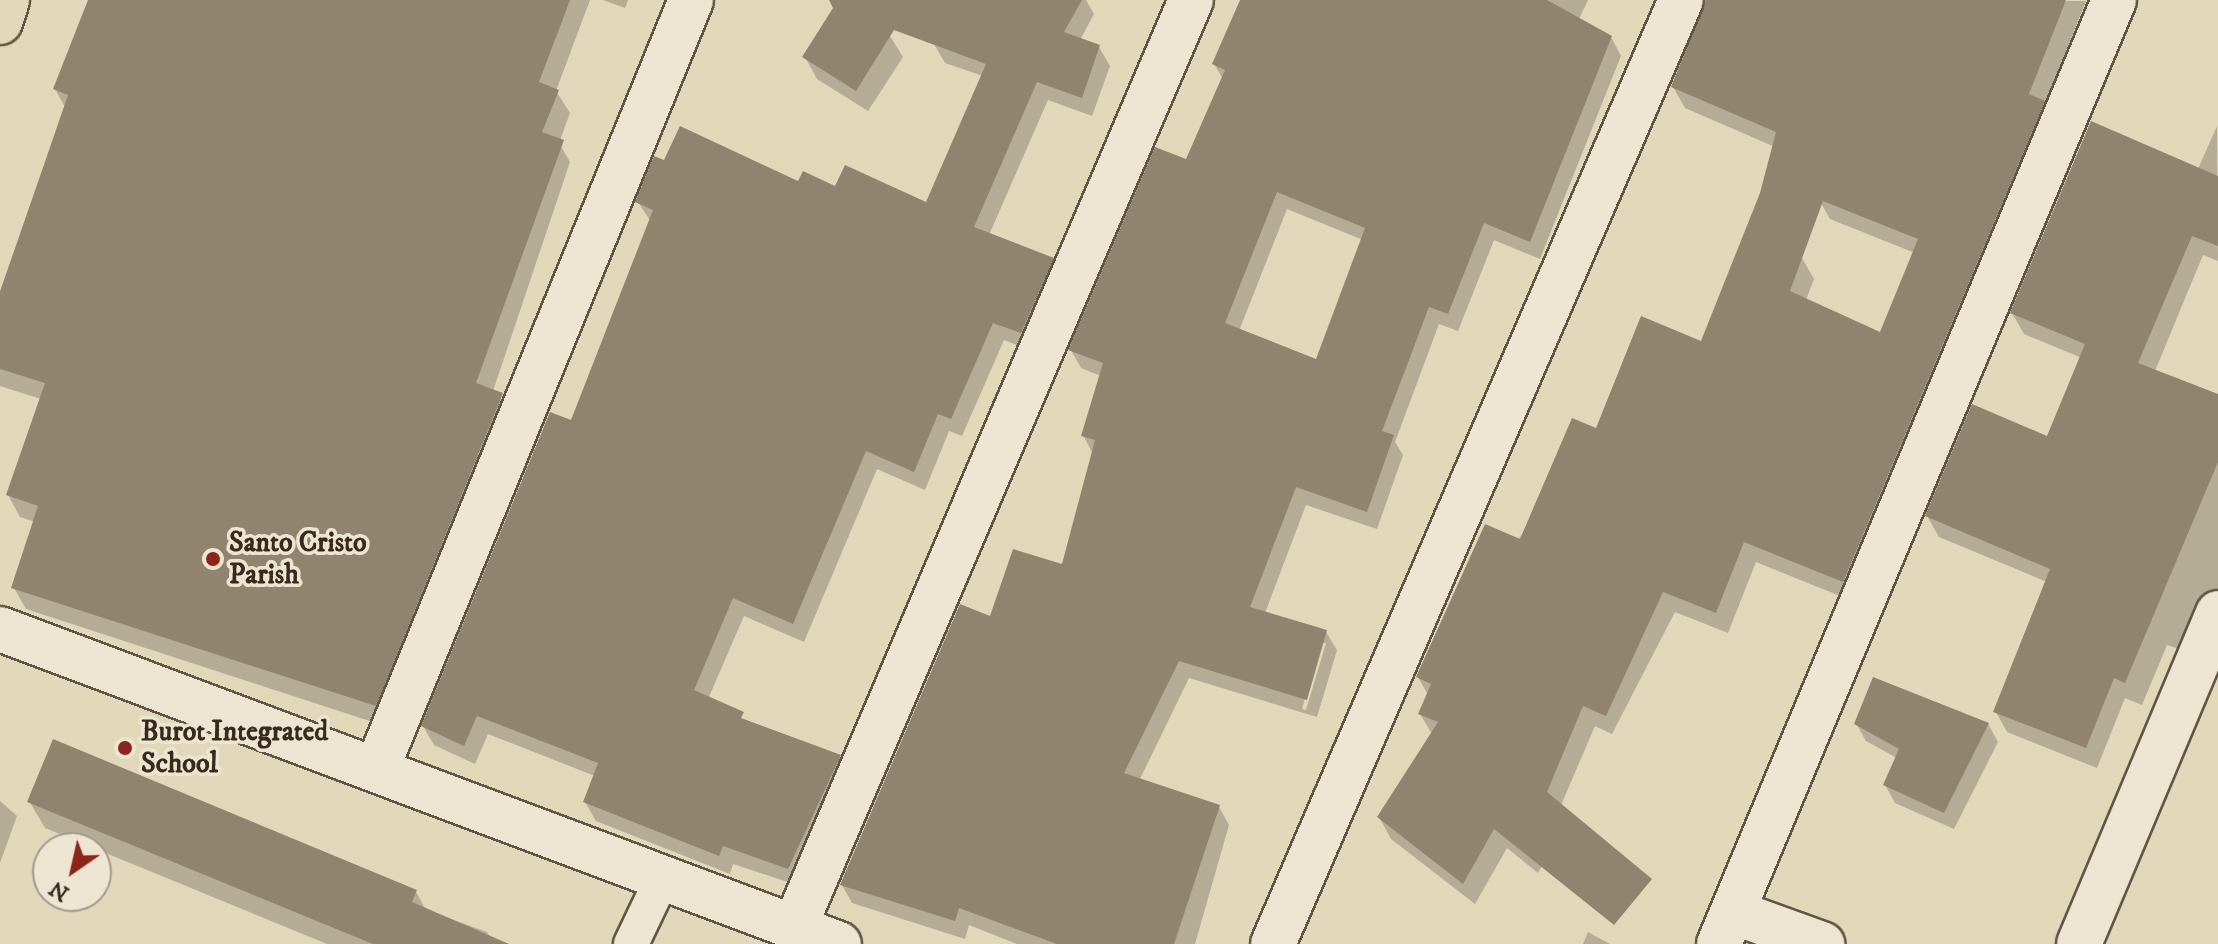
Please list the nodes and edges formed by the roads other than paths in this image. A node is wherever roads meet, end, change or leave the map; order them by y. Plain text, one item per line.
1 (7, 0) edge
2 (691, 0) edge
3 (1191, 0) edge
4 (1681, 0) edge
5 (2114, 0) edge
6 (0, 22) edge
7 (2218, 613) edge
8 (0, 629) edge
9 (378, 766) junction
10 (663, 877) junction
11 (794, 928) junction
12 (1726, 928) edge
13 (631, 944) edge
14 (839, 944) edge
15 (1273, 944) edge
16 (1822, 944) edge
17 (2079, 944) edge

1 - 6 highway
2 - 9 street
3 - 11 street
4 - 15 street
5 - 12 street
7 - 17 street
8 - 9 street
9 - 10 street
10 - 11 street
10 - 13 lane
11 - 14 street
12 - 16 street

